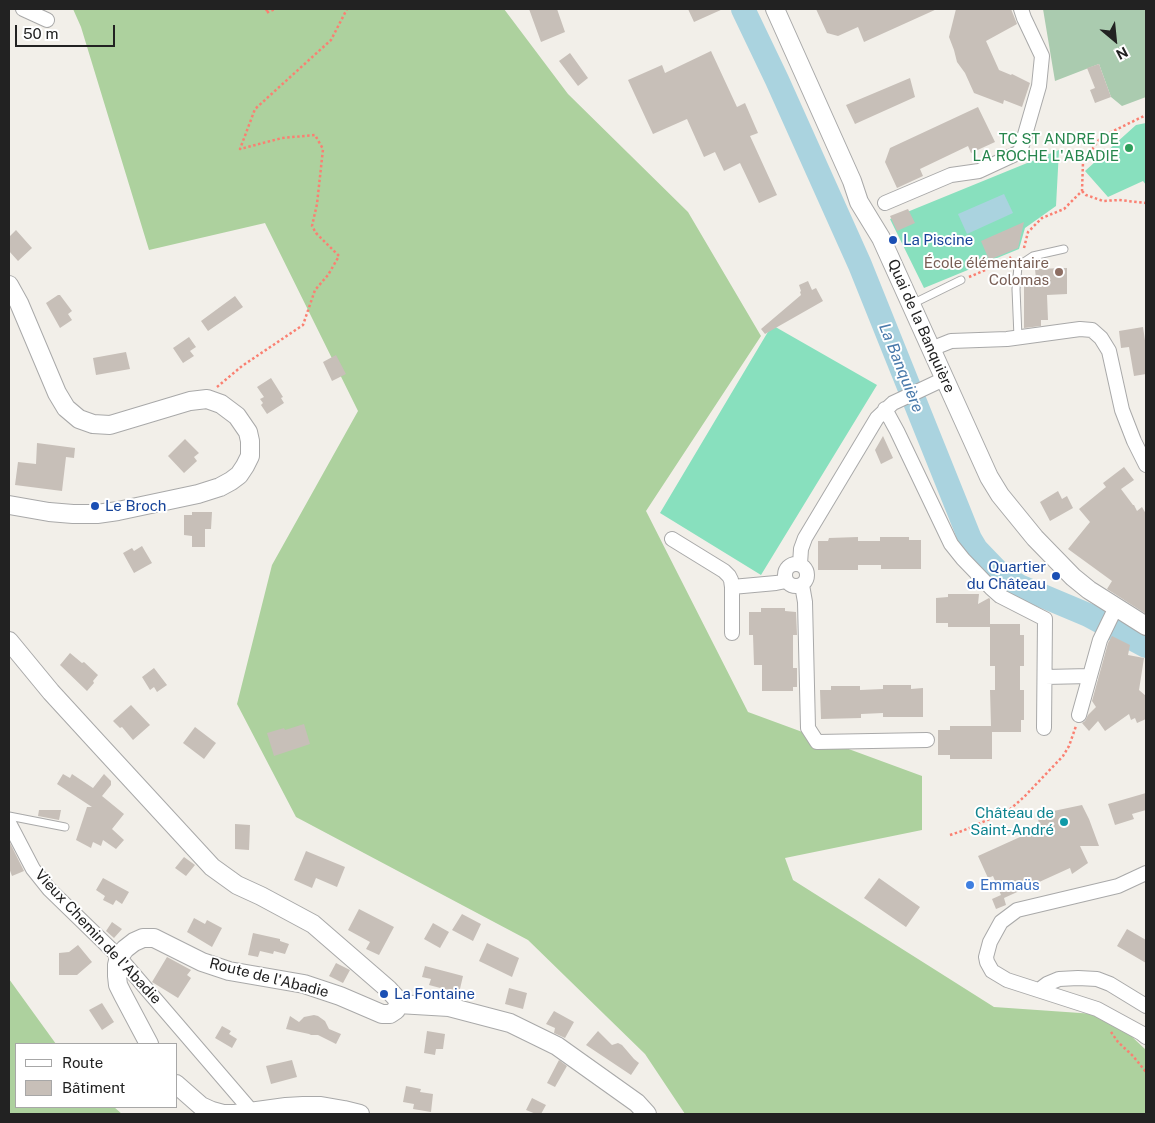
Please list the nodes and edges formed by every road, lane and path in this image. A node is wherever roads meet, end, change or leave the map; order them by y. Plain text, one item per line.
1 (23, 9) edge
2 (267, 9) edge
3 (275, 9) edge
4 (347, 9) edge
5 (776, 9) edge
6 (1021, 9) edge
7 (48, 20) dead end
8 (1146, 115) edge
9 (1082, 192) junction
10 (885, 203) dead end
11 (1146, 203) edge
12 (1064, 248) dead end
13 (961, 280) joint
14 (9, 285) edge
15 (910, 304) junction
16 (1018, 337) junction
17 (931, 349) junction
18 (938, 382) junction
19 (213, 400) junction
20 (889, 406) junction
21 (1146, 465) edge
22 (9, 505) edge
23 (672, 539) dead end
24 (800, 564) junction
25 (786, 581) junction
26 (802, 585) junction
27 (732, 587) junction
28 (1114, 611) junction
29 (1146, 626) edge
30 (732, 633) dead end
31 (9, 641) edge
32 (1090, 676) junction
33 (1045, 677) junction
34 (1080, 715) joint
35 (1044, 728) dead end
36 (928, 740) dead end
37 (9, 816) edge
38 (9, 823) edge
39 (66, 826) dead end
40 (950, 835) dead end
41 (1146, 874) edge
42 (120, 957) junction
43 (1039, 990) junction
44 (398, 1004) junction
45 (1146, 1006) edge
46 (1107, 1028) dead end
47 (1146, 1037) edge
48 (148, 1043) edge
49 (1146, 1072) edge
50 (178, 1086) edge
51 (254, 1113) edge
52 (360, 1114) edge
53 (647, 1114) edge

1 - 7 street
2 - 3 path
4 - 19 path
5 - 15 street, Quai de la Banquière
6 - 10 street
8 - 9 path
9 - 11 path
9 - 13 path
12 - 16 lane
13 - 15 lane
14 - 19 street
15 - 17 street, Quai de la Banquière
16 - 17 street
16 - 21 street
17 - 18 street, Quai de la Banquière
18 - 20 street
18 - 28 street, Quai de la Banquière
19 - 22 street
20 - 24 street
20 - 33 street
23 - 27 street
24 - 25 street
24 - 26 street
25 - 26 street
25 - 27 street
26 - 36 street
27 - 30 street
28 - 29 street, Quai de la Banquière
28 - 32 street
31 - 44 street
32 - 33 street
32 - 34 street
33 - 35 street
34 - 40 path
37 - 39 lane
38 - 42 street, Vieux Chemin de l'Abadie
41 - 43 street
42 - 44 street, Route de l'Abadie
42 - 48 street
42 - 51 street, Vieux Chemin de l'Abadie
43 - 45 street
43 - 47 street
44 - 53 street
46 - 49 path
50 - 51 street
51 - 52 street

